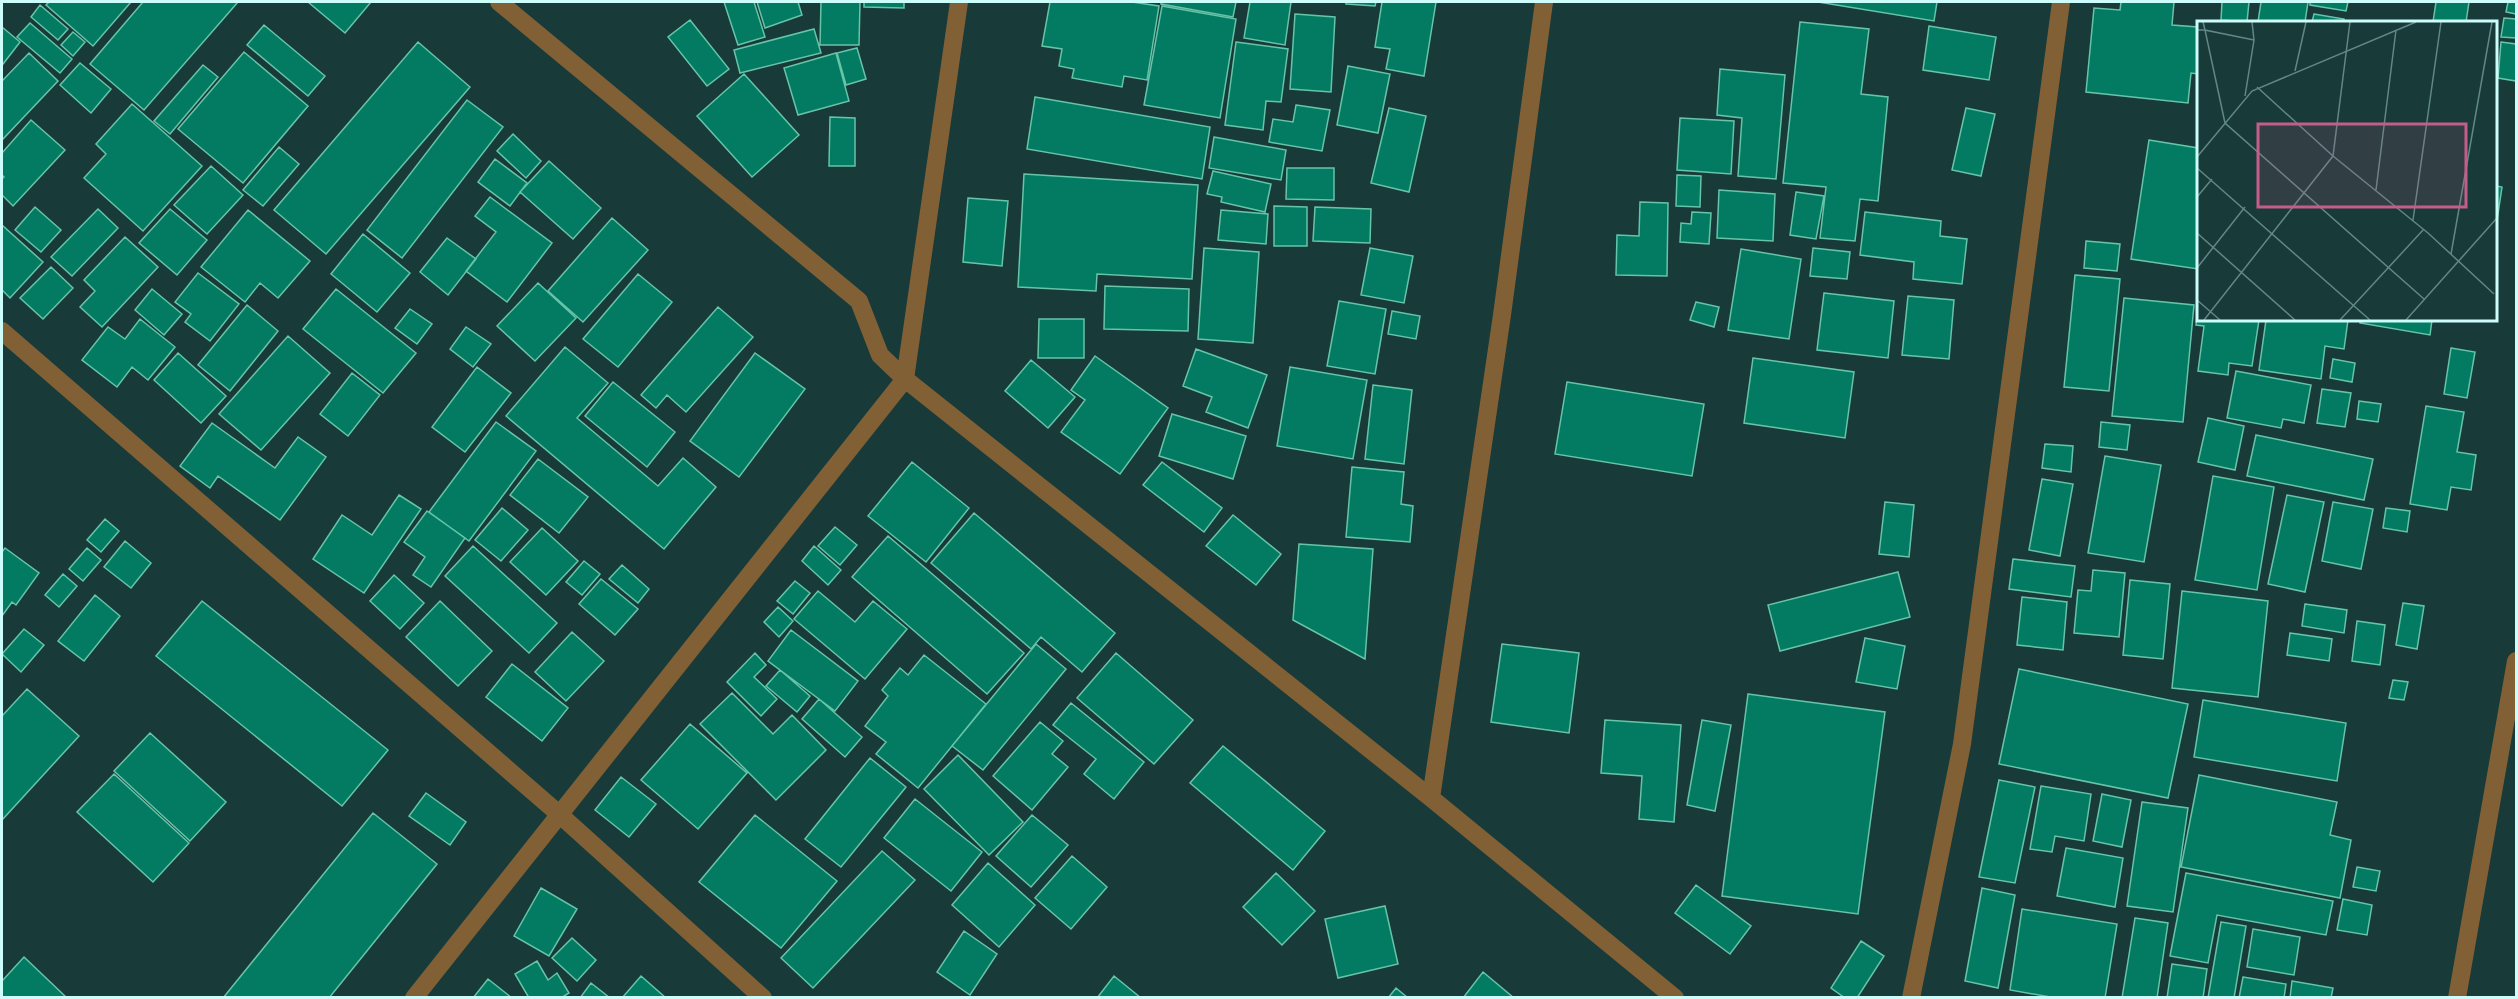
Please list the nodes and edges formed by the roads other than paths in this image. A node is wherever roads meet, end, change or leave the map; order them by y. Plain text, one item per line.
1 (499, 2) edge
2 (959, 2) edge
3 (1544, 2) edge
4 (2061, 2) edge
5 (2, 331) edge
6 (905, 379) junction
7 (2517, 661) edge
8 (1431, 798) junction
9 (559, 814) junction
10 (414, 998) edge
11 (763, 998) edge
12 (1675, 998) edge
13 (1911, 998) edge
14 (2457, 998) edge

1 - 6 street
2 - 6 street
3 - 8 street
4 - 13 street
5 - 9 street
6 - 8 street
6 - 9 street
7 - 14 street
8 - 12 street
9 - 10 street
9 - 11 street

